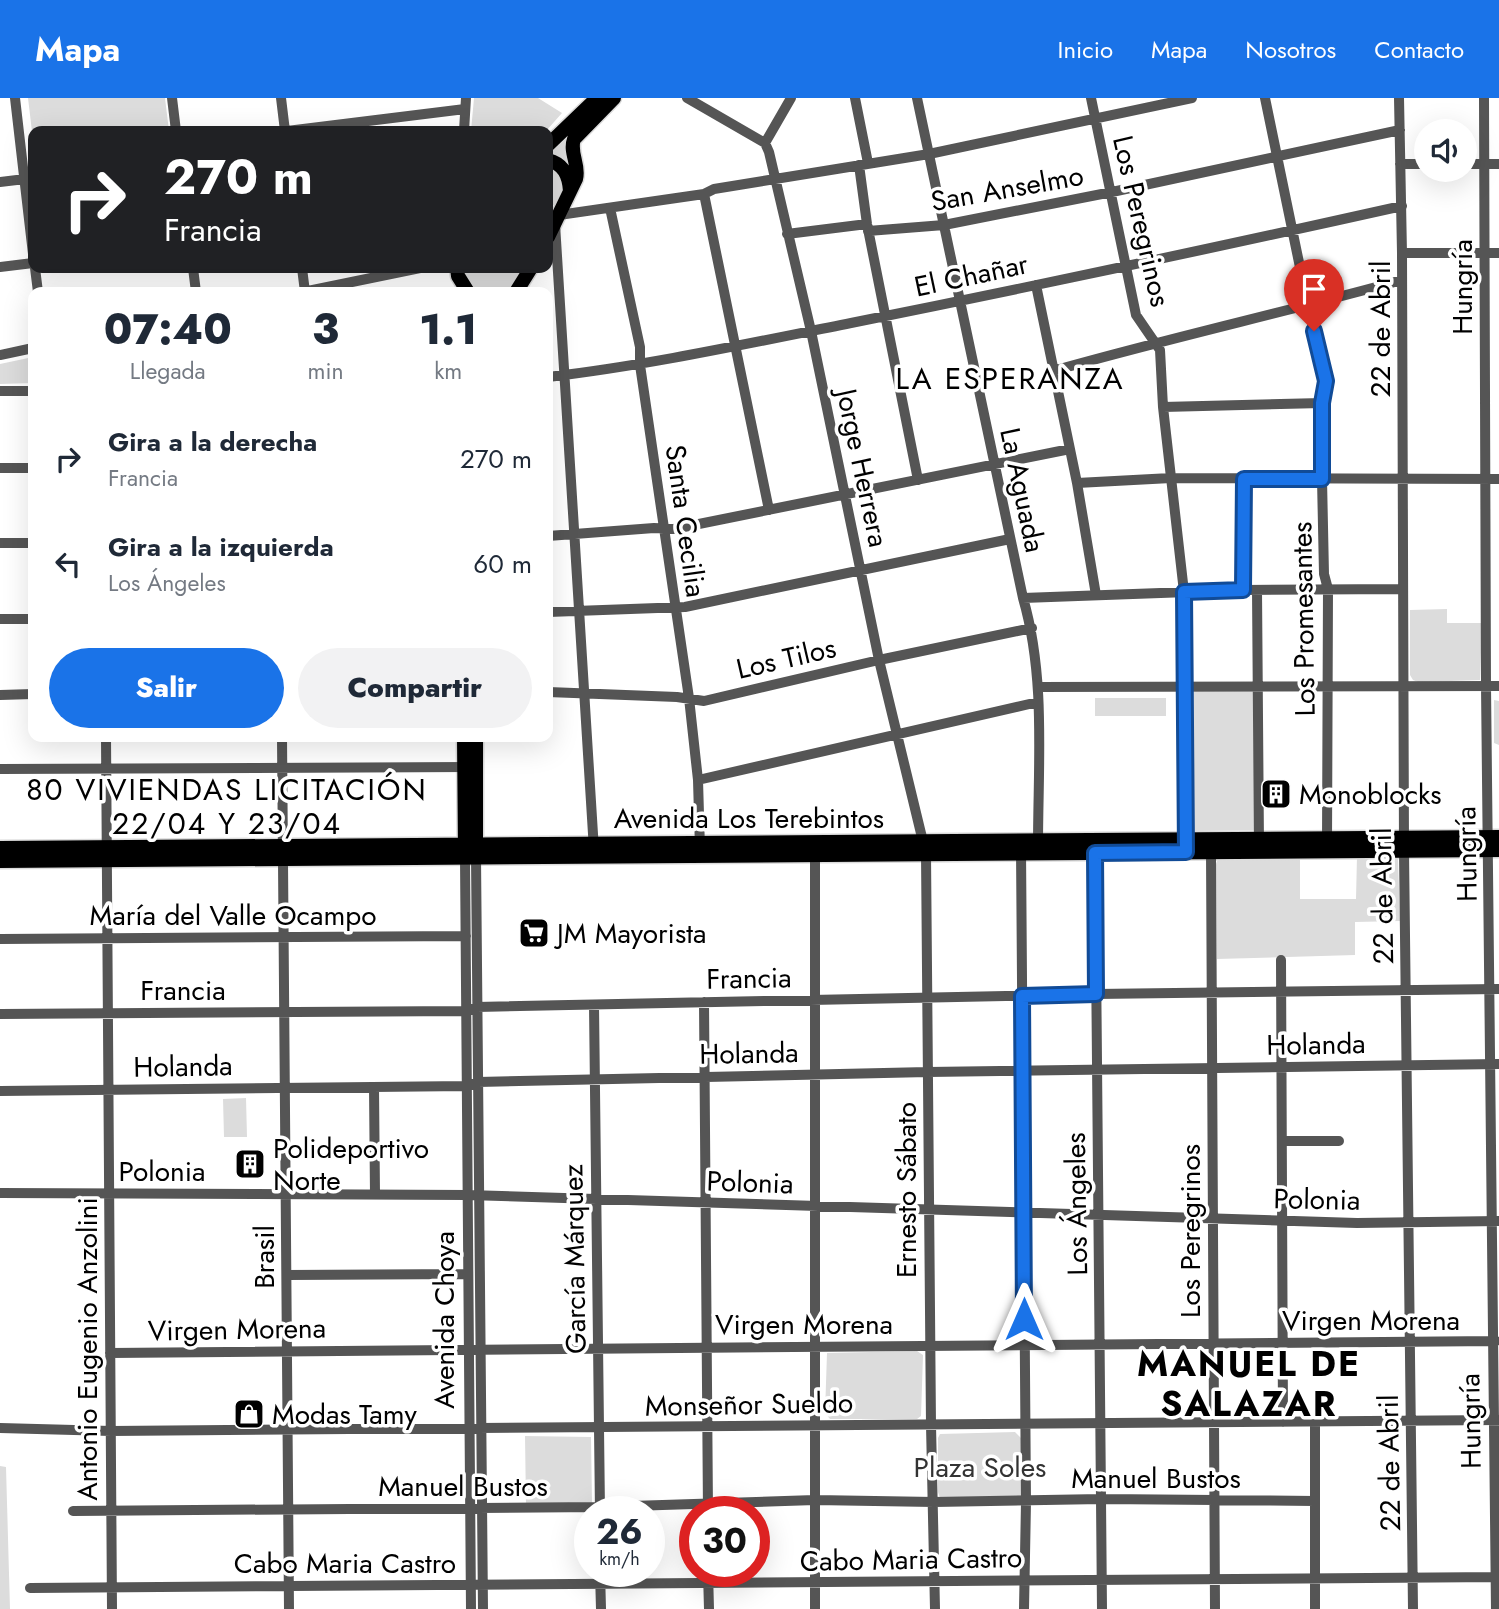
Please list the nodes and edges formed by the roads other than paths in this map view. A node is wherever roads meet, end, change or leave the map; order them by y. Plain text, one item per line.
1 (15, 98) edge
2 (172, 98) edge
3 (281, 98) edge
4 (597, 98) edge
5 (614, 98) edge
6 (687, 98) edge
7 (791, 98) edge
8 (855, 98) edge
9 (917, 98) edge
10 (1091, 98) edge
11 (1192, 98) edge
12 (1265, 98) edge
13 (1399, 98) edge
14 (1484, 98) edge
15 (466, 104) edge
16 (1095, 119) junction
17 (175, 126) edge
18 (285, 126) edge
19 (365, 126) edge
20 (464, 126) edge
21 (1399, 130) junction
22 (553, 140) edge
23 (765, 143) junction
24 (929, 154) junction
25 (1278, 157) junction
26 (553, 162) edge
27 (1499, 163) edge
28 (864, 164) junction
29 (1400, 164) junction
30 (1414, 164) edge
31 (1477, 164) edge
32 (1484, 164) junction
33 (25, 179) junction
34 (776, 179) junction
35 (0, 182) edge
36 (1111, 192) junction
37 (704, 194) junction
38 (1402, 206) junction
39 (28, 207) edge
40 (610, 208) junction
41 (557, 214) edge
42 (944, 225) junction
43 (868, 228) junction
44 (1293, 230) junction
45 (787, 234) junction
46 (1402, 253) junction
47 (1484, 253) junction
48 (1499, 253) edge
49 (28, 266) edge
50 (0, 267) edge
51 (1127, 267) junction
52 (380, 274) edge
53 (1402, 281) junction
54 (1036, 285) junction
55 (325, 287) edge
56 (960, 301) junction
57 (1308, 306) junction
58 (885, 316) junction
59 (811, 331) junction
60 (1155, 342) junction
61 (736, 346) junction
62 (28, 349) edge
63 (0, 355) edge
64 (640, 365) junction
65 (1053, 371) junction
66 (565, 375) junction
67 (553, 376) edge
68 (0, 391) edge
69 (28, 391) edge
70 (1322, 403) junction
71 (1163, 407) junction
72 (1070, 449) junction
73 (994, 464) junction
74 (0, 468) edge
75 (28, 468) edge
76 (1171, 478) junction
77 (1244, 479) junction
78 (1322, 479) junction
79 (1403, 479) junction
80 (1485, 479) junction
81 (1499, 479) edge
82 (918, 480) junction
83 (1077, 483) junction
84 (846, 495) junction
85 (769, 510) junction
86 (665, 529) junction
87 (575, 534) junction
88 (553, 536) edge
89 (1010, 539) junction
90 (0, 543) edge
91 (28, 543) edge
92 (861, 569) junction
93 (1328, 589) junction
94 (1403, 589) junction
95 (1243, 590) junction
96 (1257, 590) junction
97 (1184, 592) junction
98 (1096, 595) junction
99 (1023, 598) junction
100 (676, 608) junction
101 (579, 611) junction
102 (553, 612) edge
103 (0, 619) edge
104 (28, 619) edge
105 (1031, 628) junction
106 (879, 660) junction
107 (1328, 686) junction
108 (1486, 686) junction
109 (1499, 686) edge
110 (1038, 687) junction
111 (1185, 687) junction
112 (1257, 687) junction
113 (1404, 687) junction
114 (553, 692) edge
115 (585, 693) junction
116 (28, 694) edge
117 (0, 695) edge
118 (690, 698) junction
119 (1038, 702) junction
120 (897, 734) junction
121 (106, 742) edge
122 (282, 742) edge
123 (465, 742) edge
124 (475, 742) edge
125 (470, 767) junction
126 (107, 768) junction
127 (282, 768) junction
128 (0, 769) edge
129 (698, 780) junction
130 (1404, 844) junction
131 (1494, 844) edge
132 (1259, 845) junction
133 (1327, 845) junction
134 (1186, 846) junction
135 (1021, 847) junction
136 (1038, 847) junction
137 (1095, 847) junction
138 (0, 848) edge
139 (924, 848) junction
140 (700, 849) junction
141 (815, 849) junction
142 (594, 850) junction
143 (471, 851) junction
144 (1211, 852) junction
145 (283, 853) junction
146 (107, 854) junction
147 (0, 861) edge
148 (466, 936) junction
149 (284, 937) junction
150 (107, 938) junction
151 (0, 939) edge
152 (1281, 960) dead end
153 (1494, 989) edge
154 (1406, 990) junction
155 (1212, 993) junction
156 (1280, 993) junction
157 (1096, 994) junction
158 (1022, 996) junction
159 (928, 998) junction
160 (816, 1000) junction
161 (704, 1002) junction
162 (594, 1005) junction
163 (472, 1009) junction
164 (284, 1012) junction
165 (108, 1013) junction
166 (0, 1014) edge
167 (1495, 1065) edge
168 (1407, 1066) junction
169 (1280, 1067) junction
170 (1212, 1068) junction
171 (1097, 1070) junction
172 (1022, 1071) junction
173 (928, 1072) junction
174 (816, 1075) junction
175 (705, 1077) junction
176 (595, 1079) junction
177 (472, 1084) junction
178 (374, 1087) junction
179 (285, 1088) junction
180 (108, 1089) junction
181 (0, 1090) edge
182 (1282, 1141) junction
183 (1339, 1142) dead end
184 (0, 1193) edge
185 (109, 1194) junction
186 (286, 1194) junction
187 (375, 1195) junction
188 (473, 1195) junction
189 (596, 1200) junction
190 (706, 1203) junction
191 (816, 1207) junction
192 (929, 1211) junction
193 (1023, 1214) junction
194 (1099, 1216) junction
195 (1213, 1219) junction
196 (1282, 1221) junction
197 (1495, 1221) edge
198 (1409, 1222) junction
199 (468, 1274) junction
200 (286, 1275) junction
201 (1496, 1341) edge
202 (1410, 1342) junction
203 (1214, 1343) junction
204 (1283, 1343) junction
205 (1100, 1344) junction
206 (1024, 1345) junction
207 (930, 1346) junction
208 (816, 1347) junction
209 (598, 1348) junction
210 (707, 1348) junction
211 (474, 1349) junction
212 (287, 1351) junction
213 (110, 1353) junction
214 (1496, 1420) edge
215 (1411, 1421) junction
216 (1214, 1422) junction
217 (1283, 1422) junction
218 (1315, 1422) junction
219 (1101, 1423) junction
220 (1024, 1424) junction
221 (931, 1425) junction
222 (817, 1426) junction
223 (707, 1427) junction
224 (0, 1428) edge
225 (599, 1428) junction
226 (475, 1429) junction
227 (288, 1430) junction
228 (111, 1431) junction
229 (600, 1496) edge
230 (708, 1496) edge
231 (1102, 1499) junction
232 (816, 1500) junction
233 (1215, 1500) junction
234 (1315, 1501) junction
235 (934, 1502) junction
236 (1026, 1502) junction
237 (770, 1503) edge
238 (476, 1508) junction
239 (288, 1510) junction
240 (574, 1510) edge
241 (73, 1511) dead end
242 (111, 1511) junction
243 (1413, 1577) junction
244 (1497, 1577) edge
245 (1315, 1578) junction
246 (1215, 1579) junction
247 (770, 1580) edge
248 (1024, 1580) junction
249 (1102, 1580) junction
250 (934, 1581) junction
251 (815, 1583) junction
252 (476, 1584) junction
253 (574, 1584) edge
254 (289, 1586) junction
255 (112, 1587) junction
256 (600, 1587) edge
257 (708, 1587) edge
258 (30, 1588) dead end
259 (112, 1609) edge
260 (289, 1609) edge
261 (471, 1609) edge
262 (483, 1609) edge
263 (601, 1609) edge
264 (709, 1609) edge
265 (815, 1609) edge
266 (935, 1609) edge
267 (1024, 1609) edge
268 (1102, 1609) edge
269 (1215, 1609) edge
270 (1315, 1609) edge
271 (1413, 1609) edge
272 (1496, 1609) edge

1 - 33 street
2 - 17 street
3 - 18 street
4 - 22 main road
5 - 41 main road
6 - 23 street
7 - 23 street
8 - 28 street
9 - 24 street, La Aguada
10 - 16 street, Los Peregrinos
11 - 16 street
12 - 25 street, Los Promesantes
13 - 21 street, 22 de Abril
14 - 32 street, Hungría
15 - 19 street
15 - 20 street
16 - 24 street
16 - 36 street, Los Peregrinos
21 - 25 street, San Anselmo
21 - 29 street, 22 de Abril
23 - 34 street, Jorge Herrera
24 - 28 street
24 - 42 street, La Aguada
25 - 36 street, San Anselmo
25 - 44 street, Los Promesantes
26 - 41 main road
27 - 32 street
28 - 34 street
28 - 43 street
29 - 30 street
29 - 38 street, 22 de Abril
31 - 32 street
32 - 47 street, Hungría
33 - 35 street
33 - 39 street
34 - 37 street
34 - 45 street, Jorge Herrera
36 - 42 street, San Anselmo
36 - 51 street, Los Peregrinos
37 - 40 street
37 - 61 street
38 - 44 street, El Chañar
38 - 46 street, 22 de Abril
40 - 41 street
40 - 64 street, Santa Cecilia
41 - 66 street
42 - 43 street, San Anselmo
42 - 56 street, La Aguada
43 - 45 street, San Anselmo
43 - 58 street
44 - 51 street, El Chañar
44 - 57 street, Los Promesantes
45 - 59 street, Jorge Herrera
46 - 47 street
46 - 53 street, 22 de Abril
47 - 48 street
47 - 80 street, Hungría
49 - 50 street
51 - 54 street, El Chañar
51 - 60 street, Los Peregrinos
52 - 55 street
53 - 57 street
53 - 79 street, 22 de Abril
54 - 56 street, El Chañar
54 - 65 street
56 - 58 street, El Chañar
56 - 73 street, La Aguada
57 - 60 street
57 - 70 street, Los Promesantes
58 - 59 street, El Chañar
58 - 82 street
59 - 61 street, El Chañar
59 - 84 street, Jorge Herrera
60 - 65 street
60 - 71 street, Los Peregrinos
61 - 64 street, El Chañar
61 - 85 street
62 - 63 street
64 - 66 street, El Chañar
64 - 86 street, Santa Cecilia
65 - 72 street
66 - 67 street, El Chañar
66 - 87 street
68 - 69 street
70 - 71 street
70 - 78 street, Los Promesantes
71 - 76 street, Los Peregrinos
72 - 73 street
72 - 83 street
73 - 82 street
73 - 89 street, La Aguada
74 - 75 street
76 - 77 street
76 - 83 street
76 - 97 street, Los Peregrinos
77 - 78 street
77 - 95 street
78 - 79 street
78 - 93 street, Los Promesantes
79 - 80 street
79 - 94 street, 22 de Abril
80 - 81 street
80 - 108 street, Hungría
82 - 84 street
83 - 98 street
84 - 85 street
84 - 92 street, Jorge Herrera
85 - 86 street
86 - 87 street
86 - 100 street, Santa Cecilia
87 - 88 street
87 - 101 street
89 - 92 street
89 - 99 street, La Aguada
90 - 91 street
92 - 100 street
92 - 106 street, Jorge Herrera
93 - 94 street
93 - 96 street
93 - 107 street, Los Promesantes
94 - 113 street, 22 de Abril
95 - 96 street
95 - 97 street
96 - 112 street
97 - 98 street
97 - 111 street, Los Peregrinos
98 - 99 street
99 - 105 street, La Aguada
100 - 101 street
100 - 118 street, Santa Cecilia
101 - 102 street
101 - 115 street
103 - 104 street
105 - 106 street, Los Tilos
105 - 110 street, La Aguada
106 - 118 street, Los Tilos
106 - 120 street, Jorge Herrera
107 - 112 street
107 - 113 street
107 - 133 street, Los Promesantes
108 - 109 street
108 - 113 street
108 - 131 street, Hungría
110 - 111 street
110 - 119 street, La Aguada
111 - 112 street
111 - 134 street, Los Peregrinos
112 - 132 street
113 - 130 street, 22 de Abril
114 - 115 street, Los Tilos
115 - 118 street, Los Tilos
115 - 142 street
116 - 117 street
118 - 129 street, Santa Cecilia
119 - 120 street
119 - 136 street, La Aguada
120 - 129 street
120 - 139 street, Jorge Herrera
121 - 126 street, Antonio Eugenio Anzolini
122 - 127 street, Brasil
123 - 125 main road, Avenida Choya
124 - 125 main road, Avenida Choya
125 - 127 street
125 - 143 main road, Avenida Choya
126 - 127 street
126 - 128 street
126 - 146 street, Antonio Eugenio Anzolini
127 - 145 street, Brasil
129 - 140 street, Santa Cecilia
130 - 131 main road, Avenida Los Terebintos
130 - 133 main road, Avenida Los Terebintos
130 - 154 street, 22 de Abril
131 - 153 street, Hungría
132 - 133 main road, Avenida Los Terebintos
132 - 134 main road, Avenida Los Terebintos
132 - 144 main road, Avenida Los Terebintos
134 - 137 main road, Avenida Los Terebintos
134 - 144 main road, Avenida Los Terebintos
135 - 136 main road, Avenida Los Terebintos
135 - 139 main road, Avenida Los Terebintos
135 - 158 street
136 - 137 main road, Avenida Los Terebintos
137 - 157 street, Los Ángeles
138 - 146 main road, Avenida Los Terebintos
139 - 141 main road, Avenida Los Terebintos
139 - 159 street, Ernesto Sábato
140 - 141 main road, Avenida Los Terebintos
140 - 142 main road, Avenida Los Terebintos
141 - 160 street
142 - 143 main road, Avenida Los Terebintos
143 - 145 main road, Avenida Los Terebintos
143 - 148 street, Avenida Choya
143 - 163 street, Avenida Choya
144 - 155 street, Los Peregrinos
145 - 146 main road, Avenida Los Terebintos
145 - 149 street, Brasil
146 - 147 main road, Avenida Los Terebintos
146 - 150 street, Antonio Eugenio Anzolini
148 - 149 street, María del Valle Ocampo
148 - 163 street, Avenida Choya
149 - 150 street, María del Valle Ocampo
149 - 164 street, Brasil
150 - 151 street, María del Valle Ocampo
150 - 165 street, Antonio Eugenio Anzolini
152 - 156 street
153 - 154 street, Francia
153 - 167 street, Hungría
154 - 156 street, Francia
154 - 168 street, 22 de Abril
155 - 156 street, Francia
155 - 157 street, Francia
155 - 170 street, Los Peregrinos
156 - 169 street
157 - 158 street, Francia
157 - 171 street, Los Ángeles
158 - 159 street, Francia
158 - 172 street
159 - 160 street, Francia
159 - 173 street, Ernesto Sábato
160 - 161 street, Francia
160 - 174 street
161 - 162 street, Francia
161 - 175 street
162 - 163 street, Francia
162 - 176 street, García Márquez
163 - 164 street, Francia
163 - 177 street, Avenida Choya
164 - 165 street, Francia
164 - 179 street, Brasil
165 - 166 street, Francia
165 - 180 street, Antonio Eugenio Anzolini
167 - 168 street, Holanda
167 - 197 street, Hungría
168 - 169 street, Holanda
168 - 198 street, 22 de Abril
169 - 170 street, Holanda
169 - 182 street
170 - 171 street, Holanda
170 - 195 street, Los Peregrinos
171 - 172 street, Holanda
171 - 194 street, Los Ángeles
172 - 173 street, Holanda
172 - 193 street
173 - 174 street, Holanda
173 - 192 street, Ernesto Sábato
174 - 175 street, Holanda
174 - 191 street
175 - 176 street, Holanda
175 - 190 street
176 - 177 street, Holanda
176 - 189 street, García Márquez
177 - 178 street, Holanda
177 - 188 street, Avenida Choya
178 - 179 street, Holanda
178 - 187 street
179 - 180 street, Holanda
179 - 186 street, Brasil
180 - 181 street, Holanda
180 - 185 street, Antonio Eugenio Anzolini
182 - 183 street
182 - 196 street
184 - 185 street, Polonia
185 - 186 street, Polonia
185 - 213 street, Antonio Eugenio Anzolini
186 - 187 street, Polonia
186 - 200 street, Brasil
187 - 188 street, Polonia
188 - 189 street, Polonia
188 - 199 street, Avenida Choya
188 - 211 street, Avenida Choya
189 - 190 street, Polonia
189 - 209 street, García Márquez
190 - 191 street, Polonia
190 - 210 street
191 - 192 street, Polonia
191 - 208 street
192 - 193 street, Polonia
192 - 207 street, Ernesto Sábato
193 - 194 street, Polonia
193 - 206 street
194 - 195 street, Polonia
194 - 205 street, Los Ángeles
195 - 196 street, Polonia
195 - 203 street, Los Peregrinos
196 - 198 street, Polonia
196 - 204 street
197 - 198 street, Polonia
197 - 201 street, Hungría
198 - 202 street, 22 de Abril
199 - 200 street
199 - 211 street, Avenida Choya
200 - 212 street, Brasil
201 - 202 street, Virgen Morena
201 - 214 street, Hungría
202 - 204 street, Virgen Morena
202 - 215 street, 22 de Abril
203 - 204 street, Virgen Morena
203 - 205 street, Virgen Morena
203 - 216 street, Los Peregrinos
204 - 217 street
205 - 206 street, Virgen Morena
205 - 219 street, Los Ángeles
206 - 207 street, Virgen Morena
206 - 220 street
207 - 208 street, Virgen Morena
207 - 221 street, Ernesto Sábato
208 - 210 street, Virgen Morena
208 - 222 street
209 - 210 street, Virgen Morena
209 - 211 street, Virgen Morena
209 - 225 street, García Márquez
210 - 223 street
211 - 212 street, Virgen Morena
211 - 226 street, Avenida Choya
212 - 213 street, Virgen Morena
212 - 227 street, Brasil
213 - 228 street, Antonio Eugenio Anzolini
214 - 215 street, Monseñor Sueldo
214 - 244 street, Hungría
215 - 218 street, Monseñor Sueldo
215 - 243 street, 22 de Abril
216 - 217 street, Monseñor Sueldo
216 - 219 street, Monseñor Sueldo
216 - 233 street, Los Peregrinos
217 - 218 street, Monseñor Sueldo
218 - 234 street
219 - 220 street, Monseñor Sueldo
219 - 231 street, Los Ángeles
220 - 221 street, Monseñor Sueldo
220 - 236 street
221 - 222 street, Monseñor Sueldo
221 - 235 street, Ernesto Sábato
222 - 223 street, Monseñor Sueldo
222 - 232 street
223 - 225 street, Monseñor Sueldo
223 - 230 street
224 - 228 street, Monseñor Sueldo
225 - 226 street, Monseñor Sueldo
225 - 229 street, García Márquez
226 - 227 street, Monseñor Sueldo
226 - 238 street, Avenida Choya
227 - 228 street, Monseñor Sueldo
227 - 239 street, Brasil
228 - 242 street, Antonio Eugenio Anzolini
231 - 233 street, Manuel Bustos
231 - 236 street, Manuel Bustos
231 - 249 street, Los Ángeles
232 - 235 street, Manuel Bustos
232 - 237 street, Manuel Bustos
232 - 251 street
233 - 234 street, Manuel Bustos
233 - 246 street, Los Peregrinos
234 - 245 street
235 - 236 street, Manuel Bustos
235 - 250 street, Ernesto Sábato
236 - 248 street
238 - 239 street, Manuel Bustos
238 - 240 street, Manuel Bustos
238 - 252 street, Avenida Choya
239 - 242 street, Manuel Bustos
239 - 254 street, Brasil
241 - 242 street, Manuel Bustos
242 - 255 street, Antonio Eugenio Anzolini
243 - 244 street, Cabo Maria Castro
243 - 245 street, Cabo Maria Castro
243 - 271 street, 22 de Abril
244 - 272 street, Hungría
245 - 246 street, Cabo Maria Castro
245 - 270 street
246 - 249 street, Cabo Maria Castro
246 - 269 street, Los Peregrinos
247 - 251 street, Cabo Maria Castro
248 - 249 street, Cabo Maria Castro
248 - 250 street, Cabo Maria Castro
248 - 267 street
249 - 268 street, Los Ángeles
250 - 251 street, Cabo Maria Castro
250 - 266 street, Ernesto Sábato
251 - 265 street
252 - 253 street, Cabo Maria Castro
252 - 254 street, Cabo Maria Castro
252 - 261 street, Avenida Choya
252 - 262 street, Avenida Choya
254 - 255 street, Cabo Maria Castro
254 - 260 street, Brasil
255 - 258 street, Cabo Maria Castro
255 - 259 street, Antonio Eugenio Anzolini
256 - 263 street
257 - 264 street

